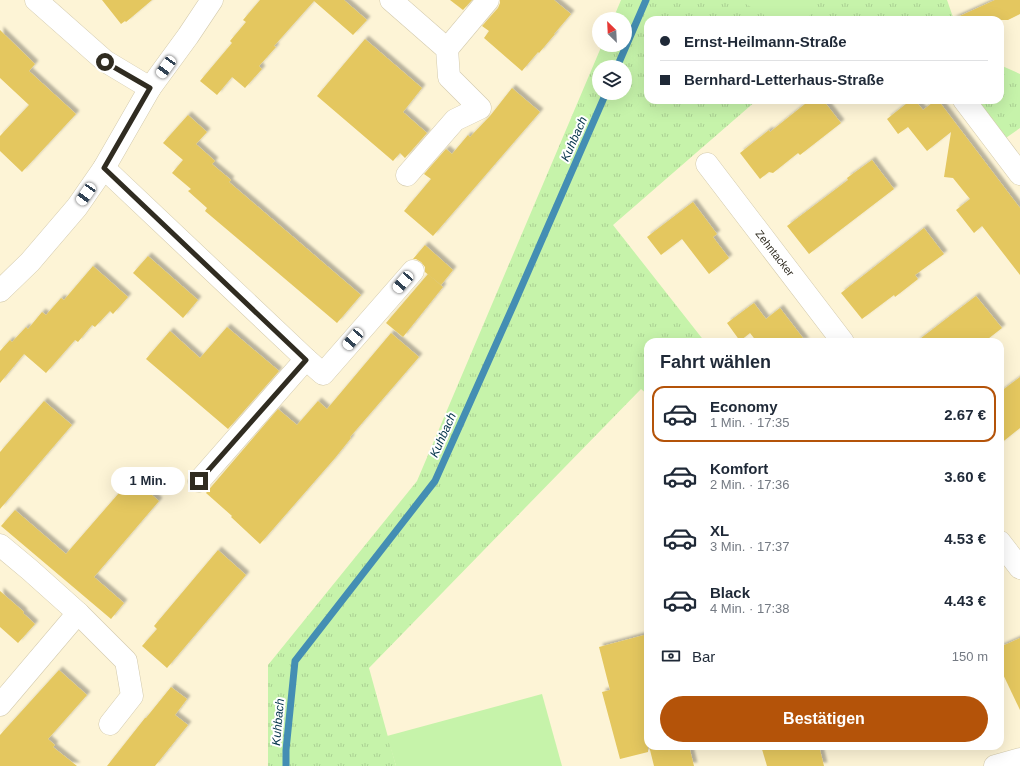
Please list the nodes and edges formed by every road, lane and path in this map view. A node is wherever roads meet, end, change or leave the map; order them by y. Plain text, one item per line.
1 (36, 0) edge
2 (212, 0) edge
3 (391, 0) edge
4 (488, 0) edge
5 (447, 49) junction
6 (150, 88) junction
7 (967, 104) edge
8 (707, 164) dead end
9 (104, 168) junction
10 (1020, 174) edge
11 (407, 175) dead end
12 (413, 271) dead end
13 (0, 291) edge
14 (841, 338) edge
15 (306, 360) junction
16 (199, 481) dead end
17 (1004, 547) edge
18 (2, 552) edge
19 (1020, 568) edge
20 (78, 614) junction
21 (0, 705) edge
22 (110, 724) dead end
23 (1020, 760) edge
24 (995, 766) edge

1 - 6 street
2 - 6 street
3 - 5 street
4 - 5 street
5 - 11 street
6 - 9 street
7 - 10 street
8 - 14 street, Zehntacker
9 - 13 street
9 - 15 street
12 - 15 street
15 - 16 street
17 - 19 street
18 - 20 street
20 - 21 street
20 - 22 street
23 - 24 street

